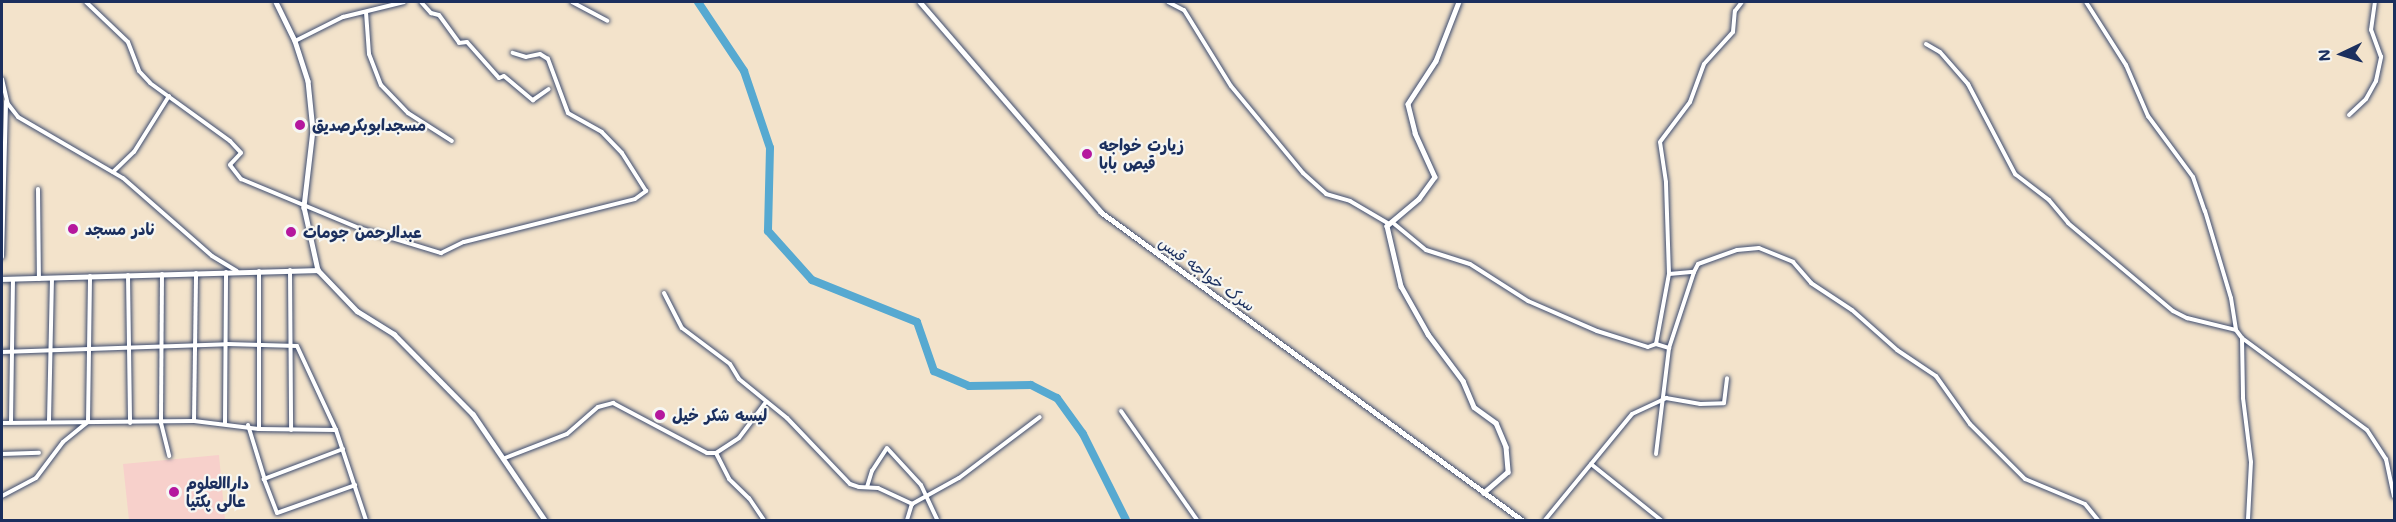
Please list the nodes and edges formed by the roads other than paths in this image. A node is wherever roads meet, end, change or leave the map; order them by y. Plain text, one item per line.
1 (86, 2) edge
2 (276, 2) edge
3 (404, 2) edge
4 (422, 2) edge
5 (572, 2) edge
6 (1168, 2) edge
7 (1459, 2) edge
8 (1742, 2) edge
9 (2086, 2) edge
10 (2375, 2) edge
11 (923, 3) edge
12 (366, 12) junction
13 (607, 21) dead end
14 (296, 41) junction
15 (1926, 44) dead end
16 (513, 53) dead end
17 (2, 79) edge
18 (549, 89) dead end
19 (6, 95) junction
20 (169, 96) junction
21 (2349, 115) dead end
22 (452, 141) dead end
23 (112, 172) junction
24 (38, 189) dead end
25 (304, 207) junction
26 (1391, 223) junction
27 (2, 256) edge
28 (290, 270) junction
29 (318, 270) junction
30 (237, 271) junction
31 (259, 271) junction
32 (226, 272) junction
33 (1694, 272) junction
34 (162, 273) junction
35 (196, 273) junction
36 (1669, 274) junction
37 (128, 275) junction
38 (90, 276) junction
39 (52, 278) junction
40 (2, 279) edge
41 (13, 279) junction
42 (39, 279) junction
43 (664, 293) dead end
44 (2236, 330) junction
45 (2242, 338) junction
46 (227, 344) junction
47 (258, 344) junction
48 (1656, 344) junction
49 (193, 345) junction
50 (290, 345) junction
51 (161, 346) junction
52 (129, 348) junction
53 (1669, 348) junction
54 (89, 350) junction
55 (11, 351) junction
56 (50, 351) junction
57 (2, 352) edge
58 (1727, 378) dead end
59 (1662, 400) junction
60 (766, 402) junction
61 (1121, 411) dead end
62 (1040, 417) dead end
63 (49, 421) junction
64 (194, 421) junction
65 (11, 422) junction
66 (88, 422) junction
67 (2, 423) edge
68 (130, 423) junction
69 (161, 423) junction
70 (225, 423) junction
71 (248, 425) junction
72 (259, 429) junction
73 (291, 430) junction
74 (336, 430) junction
75 (343, 449) junction
76 (39, 453) dead end
77 (716, 453) junction
78 (2, 454) edge
79 (1656, 454) dead end
80 (169, 456) dead end
81 (505, 458) junction
82 (1591, 464) junction
83 (264, 477) junction
84 (355, 485) junction
85 (867, 487) junction
86 (1484, 493) junction
87 (2, 496) edge
88 (924, 496) junction
89 (2394, 496) edge
90 (912, 504) junction
91 (366, 520) edge
92 (545, 520) edge
93 (764, 520) edge
94 (907, 520) edge
95 (937, 520) edge
96 (1197, 520) edge
97 (1522, 520) edge
98 (1545, 520) edge
99 (1661, 520) edge
100 (2098, 520) edge
101 (2248, 520) edge

1 - 20 street
2 - 14 street
3 - 12 street
4 - 18 street
5 - 13 street
6 - 26 street
7 - 26 street
8 - 36 street
9 - 44 street
10 - 21 street
11 - 86 street, سرک خواجه قیس
12 - 14 street
12 - 22 street
14 - 25 street
15 - 44 street
16 - 25 street
17 - 19 street
19 - 23 street
19 - 27 street
20 - 23 street
20 - 25 street
23 - 30 street
24 - 42 street
25 - 29 street
26 - 48 street
26 - 86 street
28 - 29 street
28 - 31 street
28 - 50 street
29 - 81 street
30 - 31 street
30 - 32 street
31 - 47 street
32 - 35 street
32 - 46 street
33 - 36 street
33 - 53 street
33 - 100 street
34 - 35 street
34 - 37 street
34 - 51 street
35 - 49 street
36 - 48 street
37 - 38 street
37 - 52 street
38 - 39 street
38 - 54 street
39 - 42 street
39 - 56 street
40 - 41 street
41 - 42 street
41 - 55 street
43 - 60 street
44 - 45 street
45 - 89 street
45 - 101 street
46 - 47 street
46 - 49 street
46 - 70 street
47 - 50 street
47 - 72 street
48 - 53 street
49 - 51 street
49 - 64 street
50 - 73 street
50 - 74 street
51 - 52 street
51 - 69 street
52 - 54 street
52 - 68 street
53 - 59 street
54 - 56 street
54 - 66 street
55 - 56 street
55 - 57 street
55 - 65 street
56 - 63 street
58 - 59 street
59 - 79 street
59 - 82 street
60 - 77 street
60 - 85 street
61 - 96 street
62 - 88 street
63 - 65 street
63 - 66 street
64 - 69 street
64 - 70 street
65 - 67 street
66 - 68 street
66 - 87 street
68 - 69 street
69 - 80 street
70 - 71 street
71 - 72 street
71 - 83 street
72 - 73 street
73 - 74 street
74 - 75 street
75 - 83 street
75 - 84 street
76 - 78 street
77 - 81 street
77 - 93 street
81 - 92 street
82 - 98 street
82 - 99 street
83 - 84 street
84 - 91 street
85 - 88 street
85 - 90 street
86 - 97 street, سرک خواجه قیس
88 - 90 street
88 - 95 street
90 - 94 street

